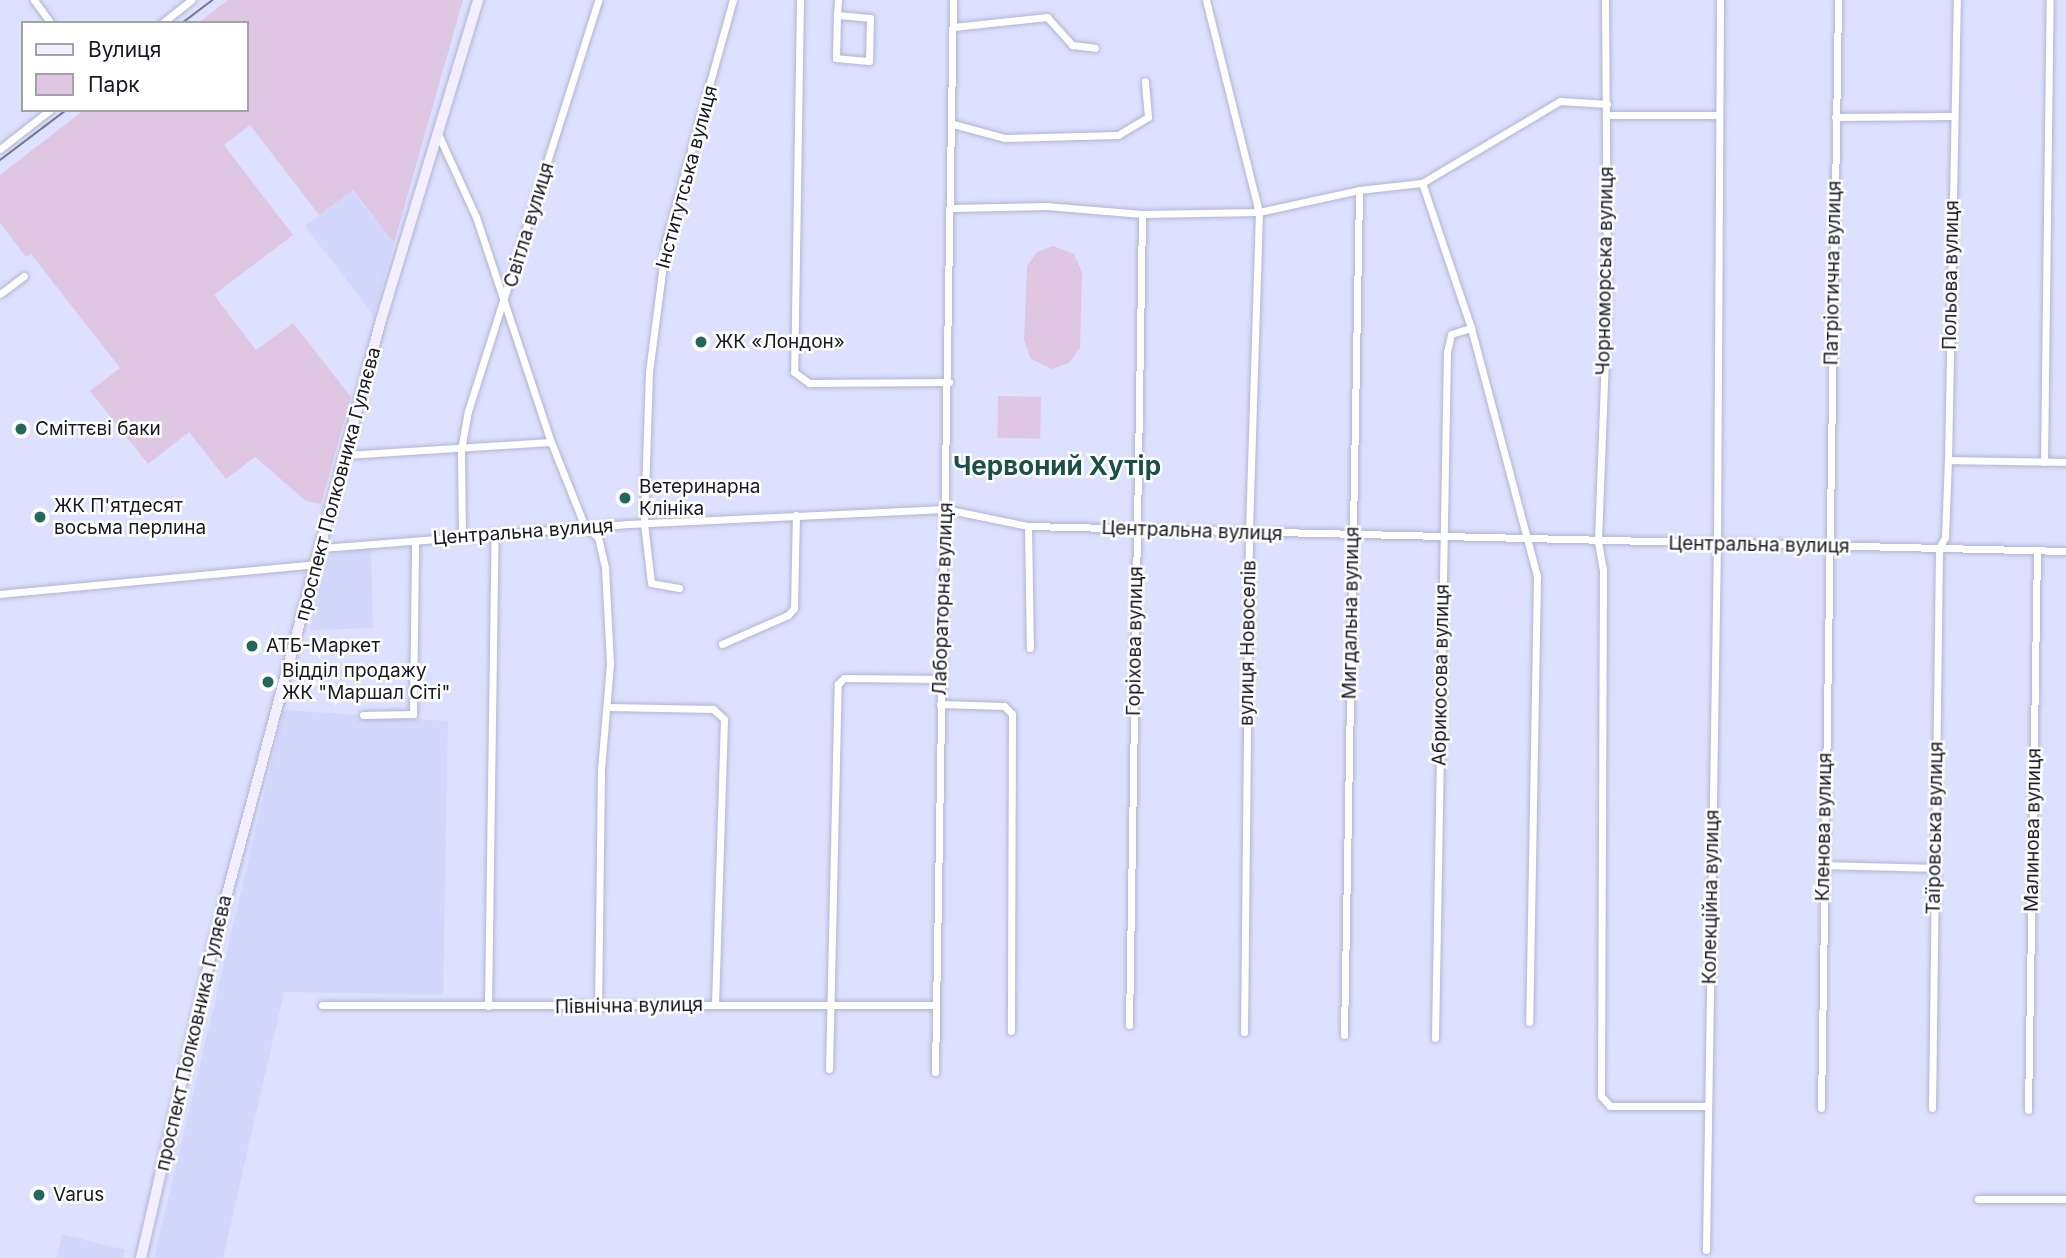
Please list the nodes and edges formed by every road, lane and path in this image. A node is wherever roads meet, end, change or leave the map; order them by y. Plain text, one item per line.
1 (34, 0) edge
2 (176, 0) edge
3 (191, 0) edge
4 (478, 0) edge
5 (598, 0) edge
6 (733, 0) edge
7 (800, 0) edge
8 (838, 0) edge
9 (953, 0) edge
10 (1206, 0) edge
11 (1605, 0) edge
12 (1720, 0) edge
13 (1838, 0) edge
14 (1957, 0) edge
15 (2050, 0) edge
16 (181, 8) junction
17 (837, 15) junction
18 (50, 21) edge
19 (165, 21) edge
20 (953, 27) junction
21 (1095, 48) dead end
22 (1145, 81) dead end
23 (1607, 104) junction
24 (47, 112) edge
25 (1607, 115) junction
26 (1718, 115) junction
27 (1953, 116) junction
28 (1835, 117) junction
29 (953, 124) junction
30 (436, 129) junction
31 (0, 149) edge
32 (1422, 183) junction
33 (1359, 190) junction
34 (953, 208) junction
35 (1259, 212) junction
36 (1142, 215) junction
37 (23, 276) dead end
38 (0, 294) edge
39 (506, 301) junction
40 (1471, 328) junction
41 (949, 382) junction
42 (551, 442) junction
43 (462, 448) junction
44 (345, 455) junction
45 (1948, 460) junction
46 (2044, 462) junction
47 (2066, 462) edge
48 (945, 509) junction
49 (796, 515) junction
50 (644, 523) junction
51 (1028, 526) junction
52 (585, 527) junction
53 (1137, 529) junction
54 (1249, 533) junction
55 (495, 534) junction
56 (463, 536) junction
57 (1352, 537) junction
58 (1444, 539) junction
59 (415, 541) junction
60 (1529, 541) junction
61 (1598, 542) junction
62 (1717, 544) junction
63 (1829, 546) junction
64 (322, 548) junction
65 (1939, 548) junction
66 (2037, 550) junction
67 (2066, 551) edge
68 (317, 564) junction
69 (679, 588) dead end
70 (0, 594) edge
71 (722, 644) dead end
72 (1030, 648) dead end
73 (940, 679) junction
74 (940, 704) junction
75 (608, 708) junction
76 (363, 715) dead end
77 (1823, 865) junction
78 (1935, 867) junction
79 (322, 1005) dead end
80 (715, 1005) junction
81 (936, 1005) junction
82 (488, 1006) junction
83 (831, 1006) junction
84 (598, 1008) junction
85 (1530, 1022) dead end
86 (1129, 1025) dead end
87 (1011, 1031) dead end
88 (1244, 1032) dead end
89 (1345, 1035) dead end
90 (1435, 1038) dead end
91 (829, 1069) dead end
92 (935, 1072) dead end
93 (1708, 1106) junction
94 (1821, 1108) dead end
95 (1932, 1108) dead end
96 (2028, 1110) dead end
97 (1978, 1199) dead end
98 (2066, 1199) edge
99 (1706, 1250) dead end
100 (141, 1258) edge

1 - 18 street
2 - 16 street
3 - 16 street
4 - 30 main road, проспект Полковника Гуляєва
5 - 39 street, Світла вулиця
6 - 50 street, Інститутська вулиця
7 - 41 street
8 - 17 street
9 - 20 street, Лабораторна вулиця
10 - 35 street, вулиця Новоселів
11 - 23 street, Чорноморська вулиця
12 - 26 street, Колекційна вулиця
13 - 28 street, Патріотична вулиця
14 - 27 street, Польова вулиця
15 - 46 street
16 - 19 street
17 - 17 street
20 - 21 street
20 - 29 street, Лабораторна вулиця
22 - 29 street
23 - 25 street, Чорноморська вулиця
23 - 32 street
24 - 31 street
25 - 26 street
25 - 61 street, Чорноморська вулиця
26 - 62 street, Колекційна вулиця
27 - 28 street
27 - 45 street, Польова вулиця
28 - 63 street, Патріотична вулиця
29 - 34 street, Лабораторна вулиця
30 - 39 street
30 - 44 main road, проспект Полковника Гуляєва
32 - 33 street
32 - 40 street
33 - 35 street
33 - 57 street, Мигдальна вулиця
34 - 36 street
34 - 41 street, Лабораторна вулиця
35 - 36 street
35 - 54 street, вулиця Новоселів
36 - 53 street, Горіхова вулиця
37 - 38 street
39 - 42 street, Світла вулиця
39 - 43 street
40 - 58 street, Абрикосова вулиця
40 - 60 street
41 - 48 street, Лабораторна вулиця
42 - 43 street
42 - 52 street, Світла вулиця
43 - 44 street
43 - 56 street
44 - 64 main road, проспект Полковника Гуляєва
45 - 46 street
45 - 65 street, Польова вулиця
46 - 47 street
48 - 49 street, Центральна вулиця
48 - 51 street, Центральна вулиця
48 - 73 street, Лабораторна вулиця
49 - 50 street, Центральна вулиця
49 - 71 street
50 - 52 street, Центральна вулиця
50 - 69 street, Інститутська вулиця
51 - 53 street, Центральна вулиця
51 - 72 street
52 - 55 street, Центральна вулиця
52 - 75 street, Світла вулиця
53 - 54 street, Центральна вулиця
53 - 86 street, Горіхова вулиця
54 - 57 street, Центральна вулиця
54 - 88 street, вулиця Новоселів
55 - 56 street, Центральна вулиця
55 - 82 street
56 - 59 street, Центральна вулиця
57 - 58 street, Центральна вулиця
57 - 89 street, Мигдальна вулиця
58 - 60 street, Центральна вулиця
58 - 90 street, Абрикосова вулиця
59 - 64 street, Центральна вулиця
59 - 76 street
60 - 61 street, Центральна вулиця
60 - 85 street
61 - 62 street, Центральна вулиця
61 - 93 street, Чорноморська вулиця
62 - 63 street, Центральна вулиця
62 - 93 street, Колекційна вулиця
63 - 65 street, Центральна вулиця
63 - 77 street, Кленова вулиця
64 - 68 main road, проспект Полковника Гуляєва
65 - 66 street, Центральна вулиця
65 - 78 street, Таїровська вулиця
66 - 67 street, Центральна вулиця
66 - 96 street, Малинова вулиця
68 - 70 street
68 - 100 main road, проспект Полковника Гуляєва
73 - 74 street, Лабораторна вулиця
73 - 83 street
74 - 81 street, Лабораторна вулиця
74 - 87 street
75 - 80 street
75 - 84 street, Світла вулиця
77 - 78 street
77 - 94 street, Кленова вулиця
78 - 95 street, Таїровська вулиця
79 - 82 street, Північна вулиця
80 - 83 street, Північна вулиця
80 - 84 street, Північна вулиця
81 - 83 street, Північна вулиця
81 - 92 street, Лабораторна вулиця
82 - 84 street, Північна вулиця
83 - 91 street
93 - 99 street, Колекційна вулиця
97 - 98 street

